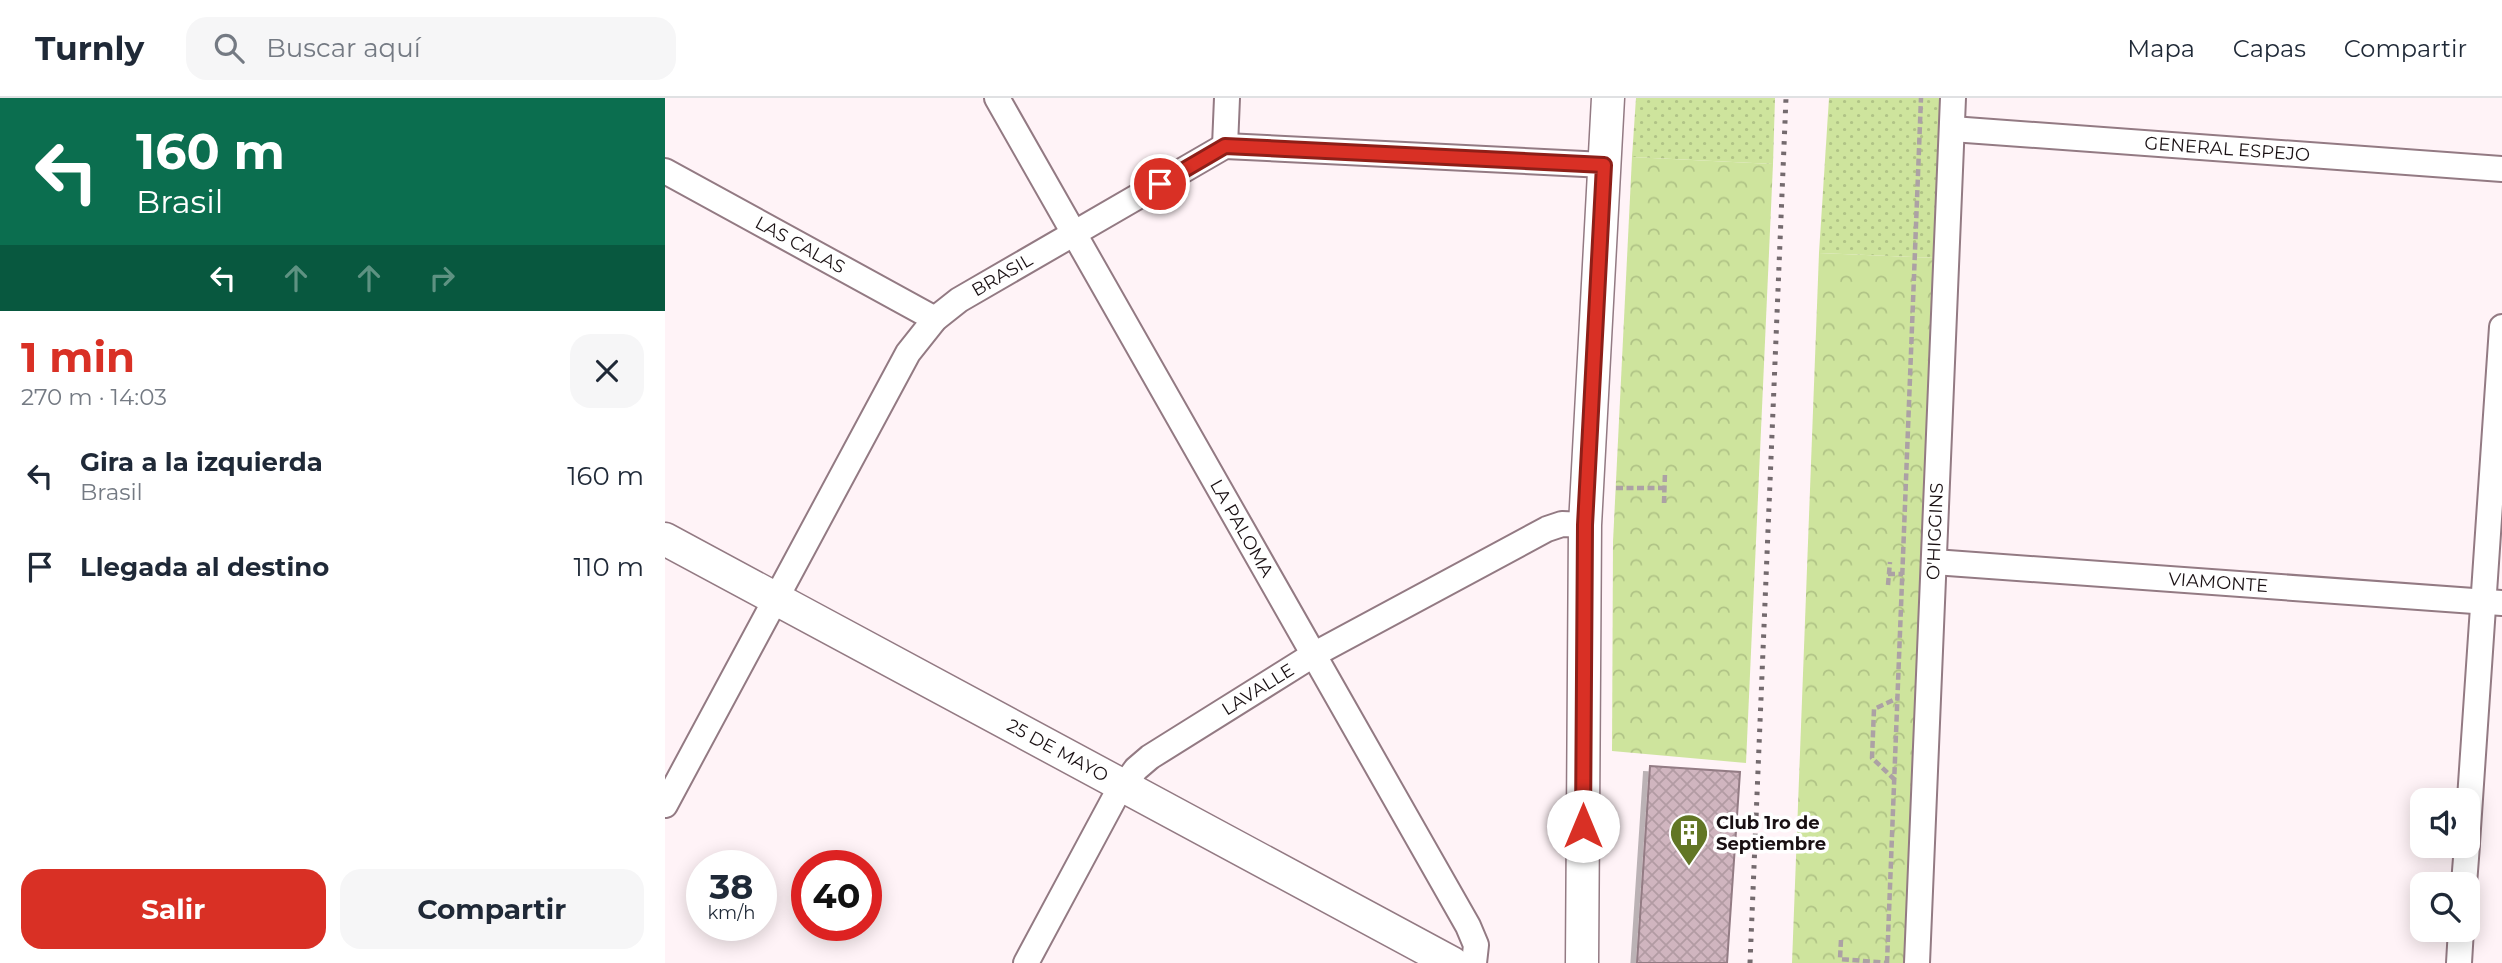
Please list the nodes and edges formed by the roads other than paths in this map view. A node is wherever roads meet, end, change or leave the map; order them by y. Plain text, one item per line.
1 (997, 98) edge
2 (1227, 98) edge
3 (1608, 98) edge
4 (1953, 98) edge
5 (1952, 129) junction
6 (1225, 146) junction
7 (1604, 165) junction
8 (2502, 169) edge
9 (665, 171) edge
10 (1075, 234) junction
11 (935, 319) junction
12 (2502, 327) edge
13 (1585, 525) junction
14 (665, 539) edge
15 (1934, 562) junction
16 (776, 598) junction
17 (2493, 602) edge
18 (1313, 655) junction
19 (1124, 784) junction
20 (2473, 788) edge
21 (665, 805) edge
22 (2460, 942) edge
23 (1026, 963) edge
24 (1452, 963) edge
25 (1474, 963) edge
26 (1581, 963) edge
27 (1917, 963) edge
28 (2459, 963) edge

1 - 10 street, LA PALOMA
2 - 6 street
3 - 7 street
4 - 5 street, O'HIGGINS
5 - 8 street, GENERAL ESPEJO
5 - 15 street, O'HIGGINS
6 - 7 street
6 - 10 street, BRASIL
7 - 13 street
9 - 11 street, LAS CALAS
10 - 11 street, BRASIL
10 - 18 street, LA PALOMA
11 - 16 street, BRASIL
12 - 17 street
13 - 18 street, LAVALLE
13 - 26 street
14 - 16 street, 25 DE MAYO
15 - 17 street, VIAMONTE
15 - 27 street, O'HIGGINS
16 - 19 street, 25 DE MAYO
16 - 21 street, BRASIL
17 - 20 street
18 - 19 street, LAVALLE
18 - 25 street, LA PALOMA
19 - 23 street, LAVALLE
19 - 24 street, 25 DE MAYO
22 - 28 street

